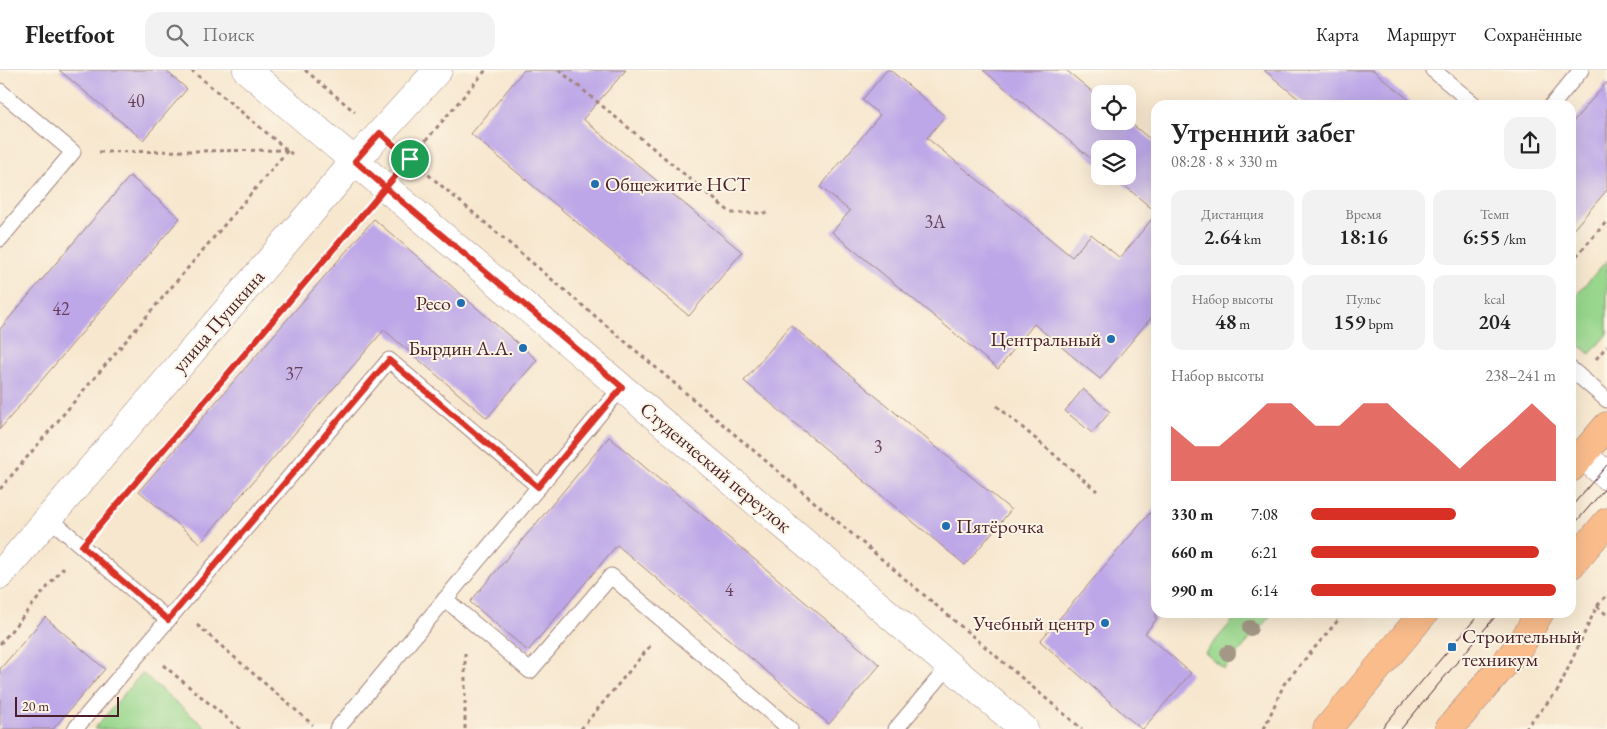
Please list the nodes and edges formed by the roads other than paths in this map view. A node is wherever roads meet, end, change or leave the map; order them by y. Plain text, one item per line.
1 (247, 70) edge
2 (438, 70) edge
3 (1433, 70) edge
4 (1581, 70) edge
5 (0, 91) edge
6 (1469, 100) edge
7 (1556, 100) edge
8 (355, 161) junction
9 (0, 239) edge
10 (1576, 373) edge
11 (622, 387) junction
12 (1607, 400) edge
13 (1607, 426) edge
14 (1577, 461) edge
15 (1607, 476) edge
16 (538, 487) junction
17 (49, 518) junction
18 (1607, 522) edge
19 (1576, 558) edge
20 (0, 575) edge
21 (445, 599) junction
22 (173, 614) junction
23 (1420, 618) edge
24 (1537, 618) edge
25 (950, 665) junction
26 (74, 729) edge
27 (337, 729) edge
28 (790, 729) edge
29 (896, 729) edge
30 (1024, 729) edge
31 (1327, 729) edge
32 (1449, 729) edge

1 - 8 street, Студенческий переулок
2 - 8 street, улица Пушкина
3 - 6 lane
4 - 7 lane
5 - 9 lane
8 - 11 street, Студенческий переулок
8 - 17 street, улица Пушкина
10 - 12 lane
11 - 16 lane
11 - 25 street, Студенческий переулок
13 - 14 main road
14 - 15 street
16 - 21 lane
16 - 22 lane
17 - 20 street, улица Пушкина
17 - 22 lane
18 - 19 main road
21 - 27 lane
21 - 28 lane
22 - 26 lane
23 - 31 main road
24 - 32 main road
25 - 29 lane
25 - 30 street, Студенческий переулок

